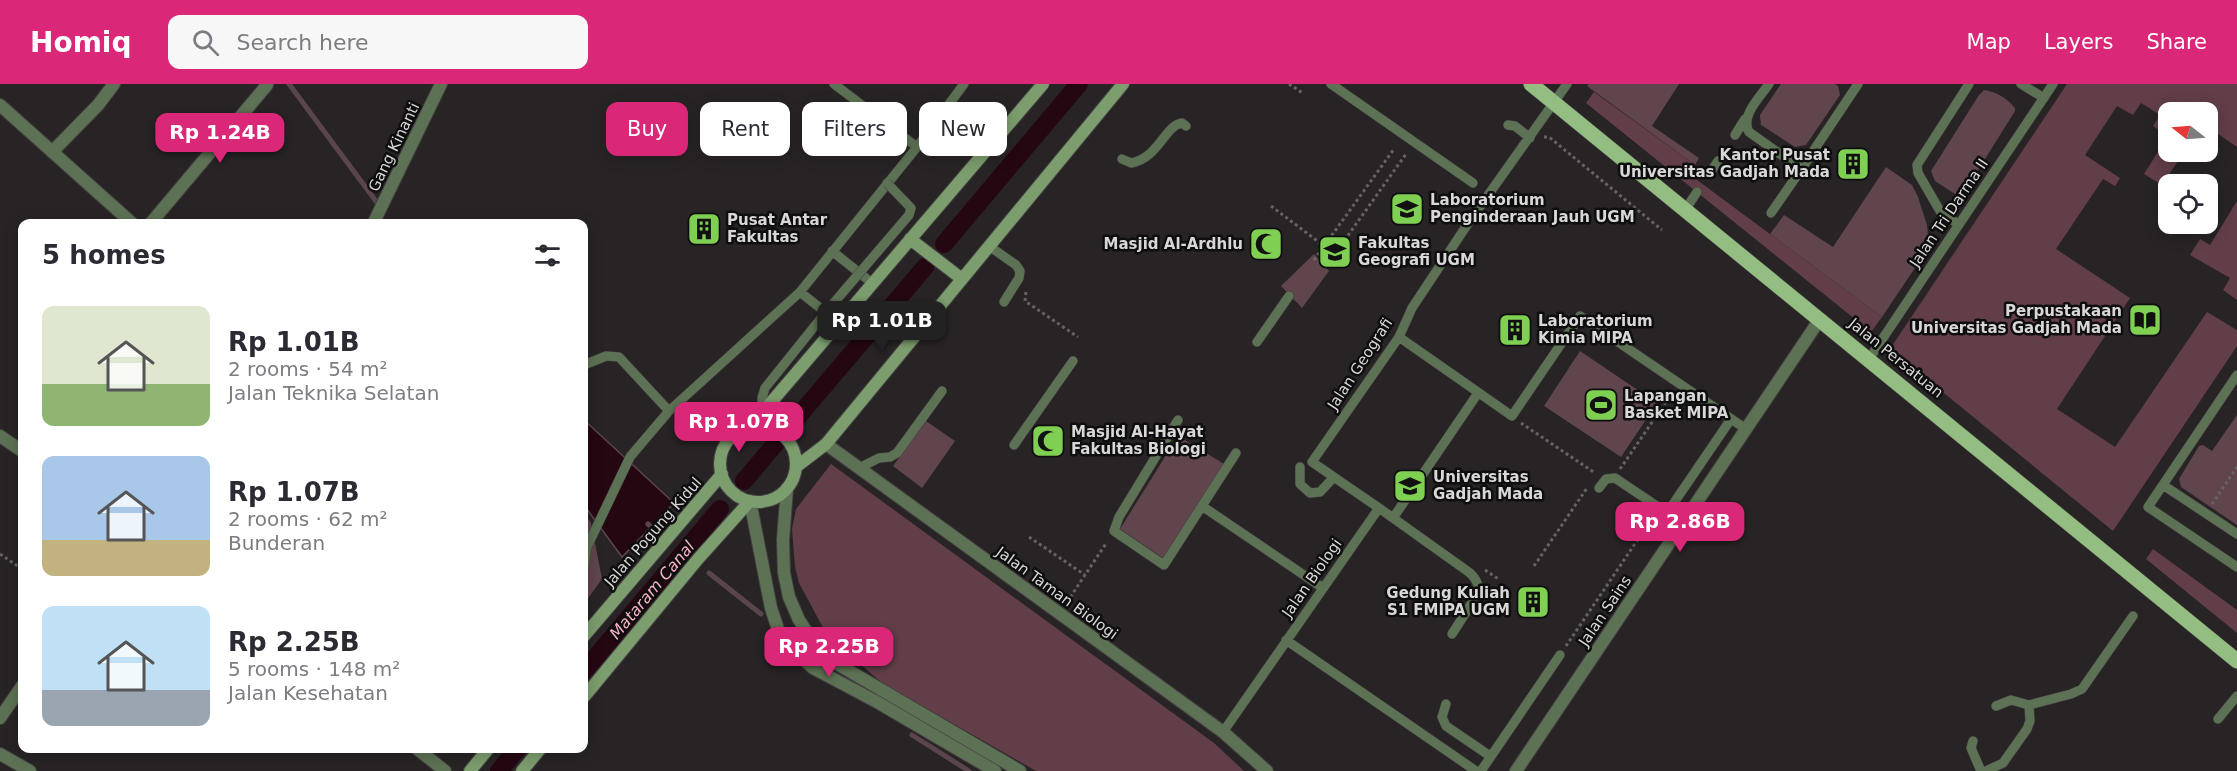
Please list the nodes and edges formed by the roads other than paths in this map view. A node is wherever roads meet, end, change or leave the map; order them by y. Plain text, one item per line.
1 (114, 84) edge
2 (441, 84) edge
3 (834, 84) edge
4 (964, 84) edge
5 (1043, 84) edge
6 (1123, 84) edge
7 (1331, 84) edge
8 (1531, 84) edge
9 (1566, 84) edge
10 (1769, 84) edge
11 (1858, 84) edge
12 (1969, 84) edge
13 (2021, 84) edge
14 (2053, 84) edge
15 (267, 85) edge
16 (2044, 98) junction
17 (1554, 103) junction
18 (0, 105) edge
19 (1747, 116) junction
20 (1509, 125) dead end
21 (1186, 126) dead end
22 (1735, 135) dead end
23 (1530, 138) junction
24 (917, 147) junction
25 (52, 152) junction
26 (1810, 156) junction
27 (1122, 159) dead end
28 (1718, 161) dead end
29 (1712, 170) dead end
30 (887, 183) junction
31 (1473, 183) dead end
32 (1697, 192) dead end
33 (1685, 210) junction
34 (1771, 213) dead end
35 (128, 219) edge
36 (154, 219) edge
37 (376, 219) edge
38 (1959, 225) junction
39 (910, 239) junction
40 (989, 246) junction
41 (832, 251) junction
42 (962, 279) junction
43 (872, 283) junction
44 (800, 292) junction
45 (1289, 296) dead end
46 (1004, 302) dead end
47 (826, 312) junction
48 (1820, 319) junction
49 (839, 323) junction
50 (1399, 337) junction
51 (1257, 342) dead end
52 (1869, 359) junction
53 (1073, 361) dead end
54 (588, 363) edge
55 (2237, 375) edge
56 (942, 391) dead end
57 (1478, 393) junction
58 (669, 411) junction
59 (763, 412) junction
60 (1731, 419) junction
61 (1178, 420) dead end
62 (750, 427) junction
63 (1746, 429) junction
64 (0, 436) edge
65 (825, 444) junction
66 (1014, 445) dead end
67 (18, 448) edge
68 (1236, 453) dead end
69 (796, 466) junction
70 (1300, 467) dead end
71 (859, 468) junction
72 (1334, 477) junction
73 (724, 479) junction
74 (2163, 485) junction
75 (1594, 486) road end
76 (787, 488) junction
77 (745, 500) junction
78 (1202, 506) junction
79 (1379, 508) junction
80 (1393, 518) junction
81 (2237, 534) edge
82 (588, 545) edge
83 (2237, 567) edge
84 (1323, 588) junction
85 (2133, 616) dead end
86 (588, 632) edge
87 (1452, 634) dead end
88 (1287, 640) junction
89 (1560, 655) road end
90 (822, 656) junction
91 (2237, 661) edge
92 (813, 668) junction
93 (18, 692) edge
94 (588, 692) edge
95 (2237, 696) edge
96 (1446, 704) dead end
97 (2029, 705) junction
98 (1996, 706) dead end
99 (0, 718) edge
100 (2218, 719) dead end
101 (1223, 732) junction
102 (1973, 741) dead end
103 (422, 753) edge
104 (485, 753) edge
105 (537, 753) edge
106 (0, 754) edge
107 (1491, 756) junction
108 (30, 771) edge
109 (445, 771) edge
110 (470, 771) edge
111 (522, 771) edge
112 (995, 771) edge
113 (1020, 771) edge
114 (1267, 771) edge
115 (1478, 771) edge
116 (1516, 771) edge
117 (1981, 771) edge
118 (1986, 771) edge

1 - 25 street
2 - 37 street, Gang Kinanti
3 - 24 lane
4 - 24 lane
5 - 39 main road
6 - 40 main road
7 - 31 lane
8 - 17 main road, Jalan Persatuan
9 - 17 lane, Jalan Geografi
10 - 19 lane
11 - 26 lane
12 - 38 lane
13 - 16 lane
14 - 16 lane, Jalan Tri Darma II
15 - 36 street
16 - 38 lane, Jalan Tri Darma II
17 - 23 lane, Jalan Geografi
17 - 33 main road, Jalan Persatuan
18 - 25 street
19 - 22 lane
19 - 26 lane
20 - 23 lane
21 - 27 lane
23 - 50 lane, Jalan Geografi
24 - 30 lane
25 - 35 street
26 - 34 lane
28 - 29 lane
30 - 41 lane
30 - 47 lane, bridge
32 - 33 lane
33 - 48 main road, Jalan Persatuan
38 - 52 lane, Jalan Tri Darma II
39 - 42 main road
39 - 43 main road
40 - 42 main road
40 - 46 lane
41 - 43 lane
41 - 44 lane
42 - 65 main road
43 - 49 main road
44 - 47 lane
44 - 58 lane
45 - 51 lane
47 - 49 lane
47 - 59 lane
48 - 52 main road, Jalan Persatuan
48 - 63 street, Jalan Sains
49 - 59 main road
50 - 57 lane
50 - 72 lane, Jalan Geografi
52 - 91 main road, Jalan Persatuan
53 - 66 lane
54 - 58 lane
55 - 74 lane
56 - 71 lane
57 - 60 lane
57 - 80 lane
58 - 82 lane
59 - 62 main road
60 - 63 lane
60 - 75 lane
61 - 78 lane
62 - 69 main road
62 - 73 main road
63 - 116 street, Jalan Sains
64 - 67 street
65 - 69 main road
65 - 71 street, Jalan Taman Biologi
68 - 78 lane
69 - 76 main road
70 - 72 lane
71 - 101 street, Jalan Taman Biologi
72 - 79 lane
73 - 77 main road
73 - 86 main road, Jalan Pogung Kidul
74 - 81 lane
74 - 83 lane
76 - 77 main road
76 - 90 street
77 - 92 street
77 - 94 main road
78 - 84 lane
79 - 80 lane
79 - 84 lane, Jalan Biologi
80 - 87 lane
84 - 88 lane, Jalan Biologi
85 - 97 lane
88 - 101 lane, Jalan Biologi
88 - 115 lane
89 - 107 lane
90 - 92 street
90 - 113 street
92 - 112 street
93 - 99 street
95 - 100 lane
96 - 107 lane
97 - 98 lane
97 - 118 lane
101 - 114 street, Jalan Taman Biologi
102 - 117 lane
103 - 109 street
104 - 110 main road
105 - 111 main road
106 - 108 street
107 - 115 lane

